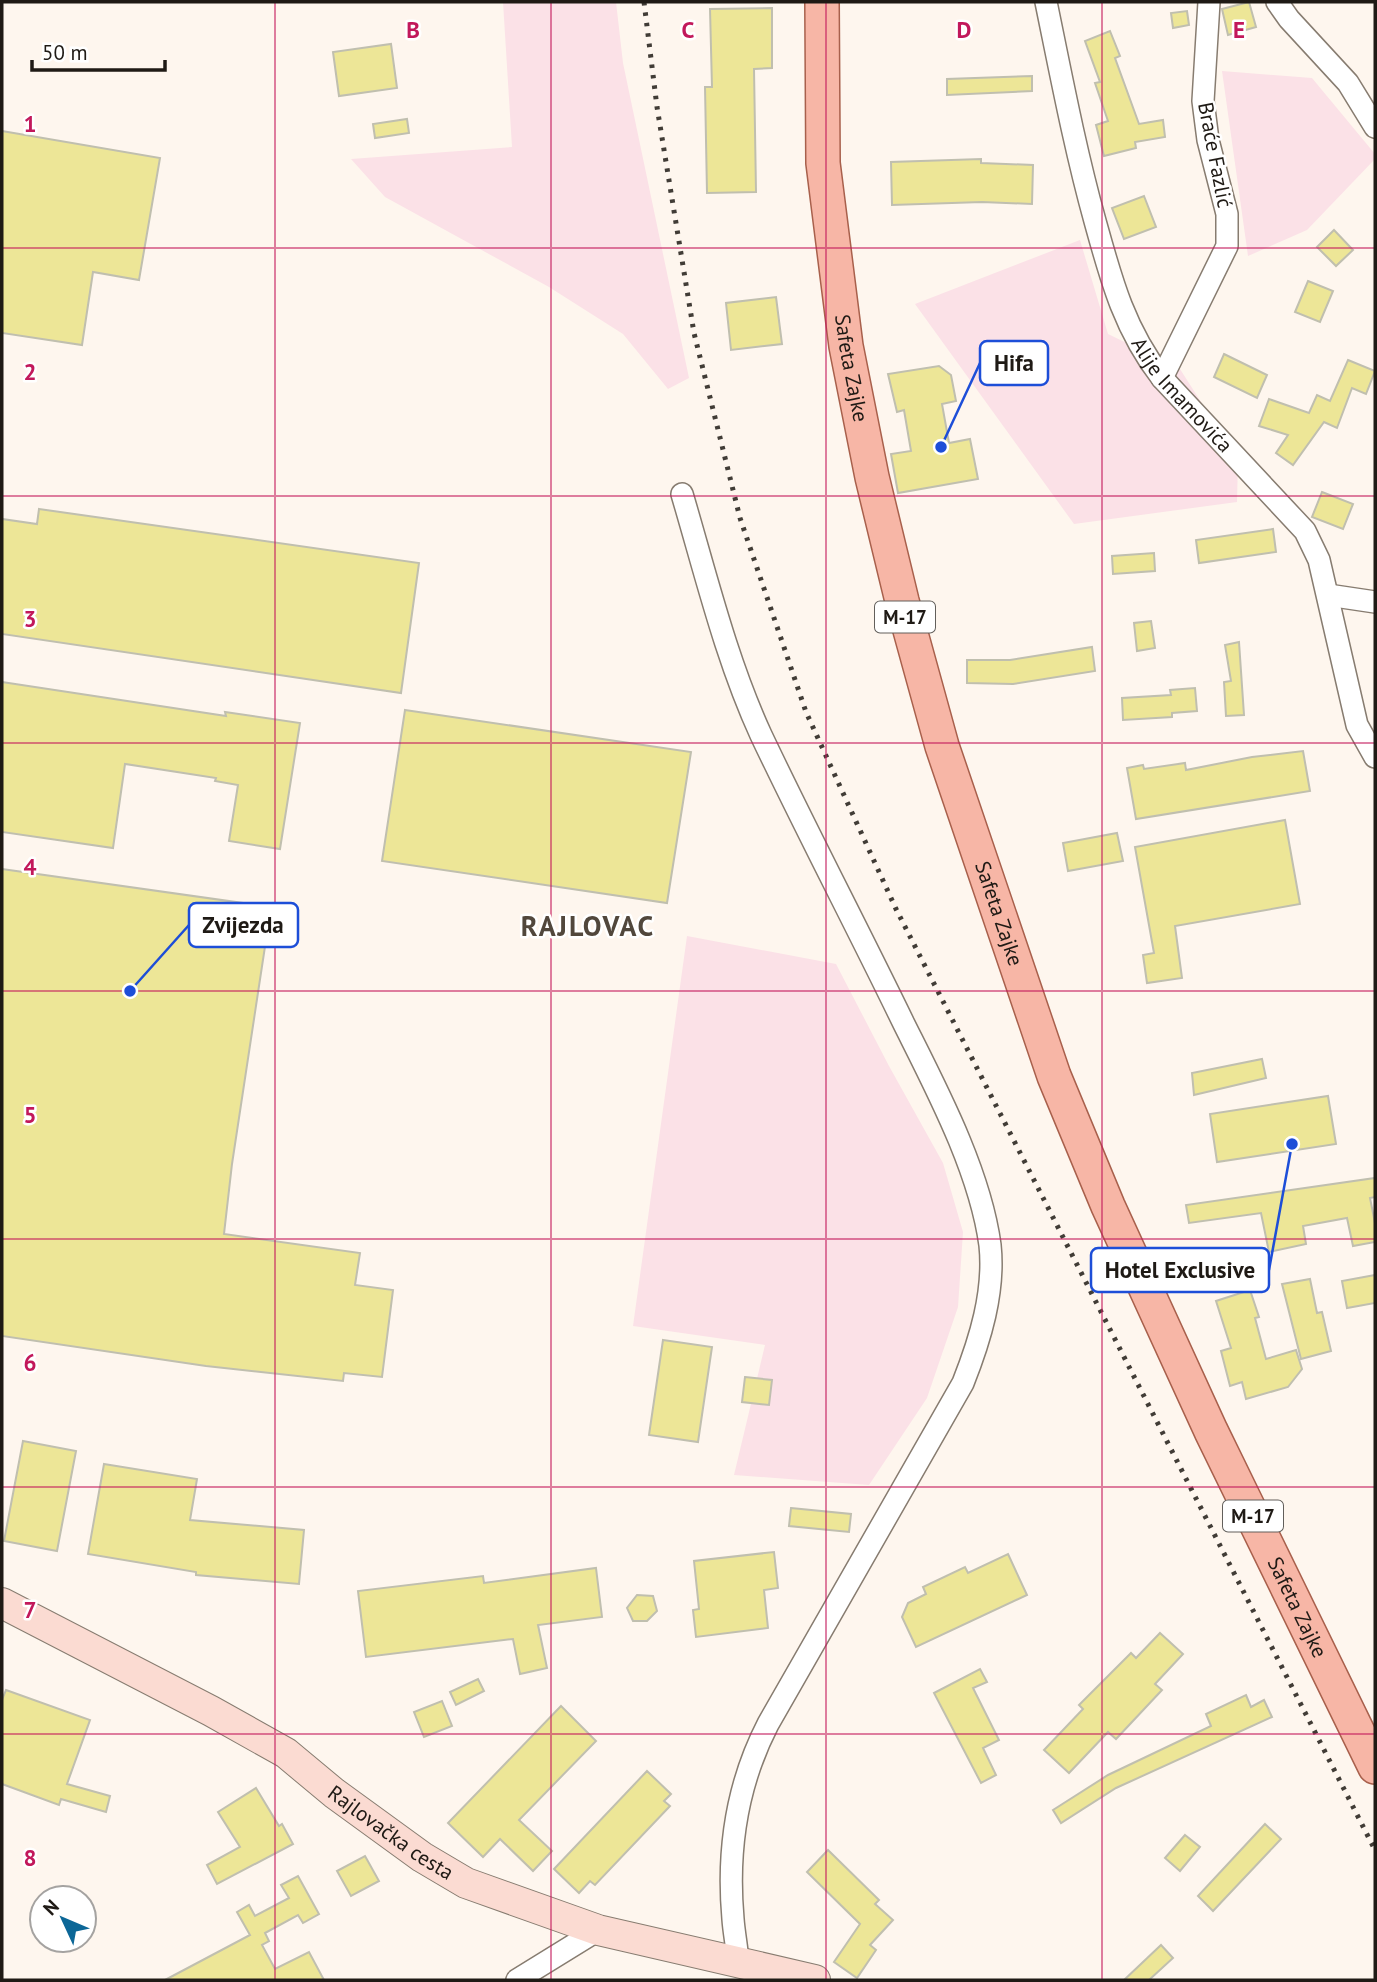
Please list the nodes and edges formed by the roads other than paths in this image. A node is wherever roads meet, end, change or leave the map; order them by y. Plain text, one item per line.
1 (822, 2) edge
2 (1046, 2) edge
3 (1209, 2) edge
4 (1277, 2) edge
5 (1375, 127) edge
6 (1162, 378) junction
7 (682, 494) dead end
8 (1328, 595) junction
9 (1375, 602) edge
10 (1375, 757) edge
11 (2, 1603) edge
12 (1375, 1767) edge
13 (598, 1930) junction
14 (738, 1962) junction
15 (517, 1980) edge
16 (816, 1980) edge

1 - 12 main road, Safeta Zajke / M-17
2 - 6 street, Alije Imamovića
3 - 6 street, Braće Fazlić
4 - 5 street
6 - 8 street, Alije Imamovića
7 - 14 street
8 - 9 street
8 - 10 street, Alije Imamovića
11 - 13 street, Rajlovačka cesta
13 - 14 street, Rajlovačka cesta
13 - 15 street
14 - 16 street, Rajlovačka cesta

